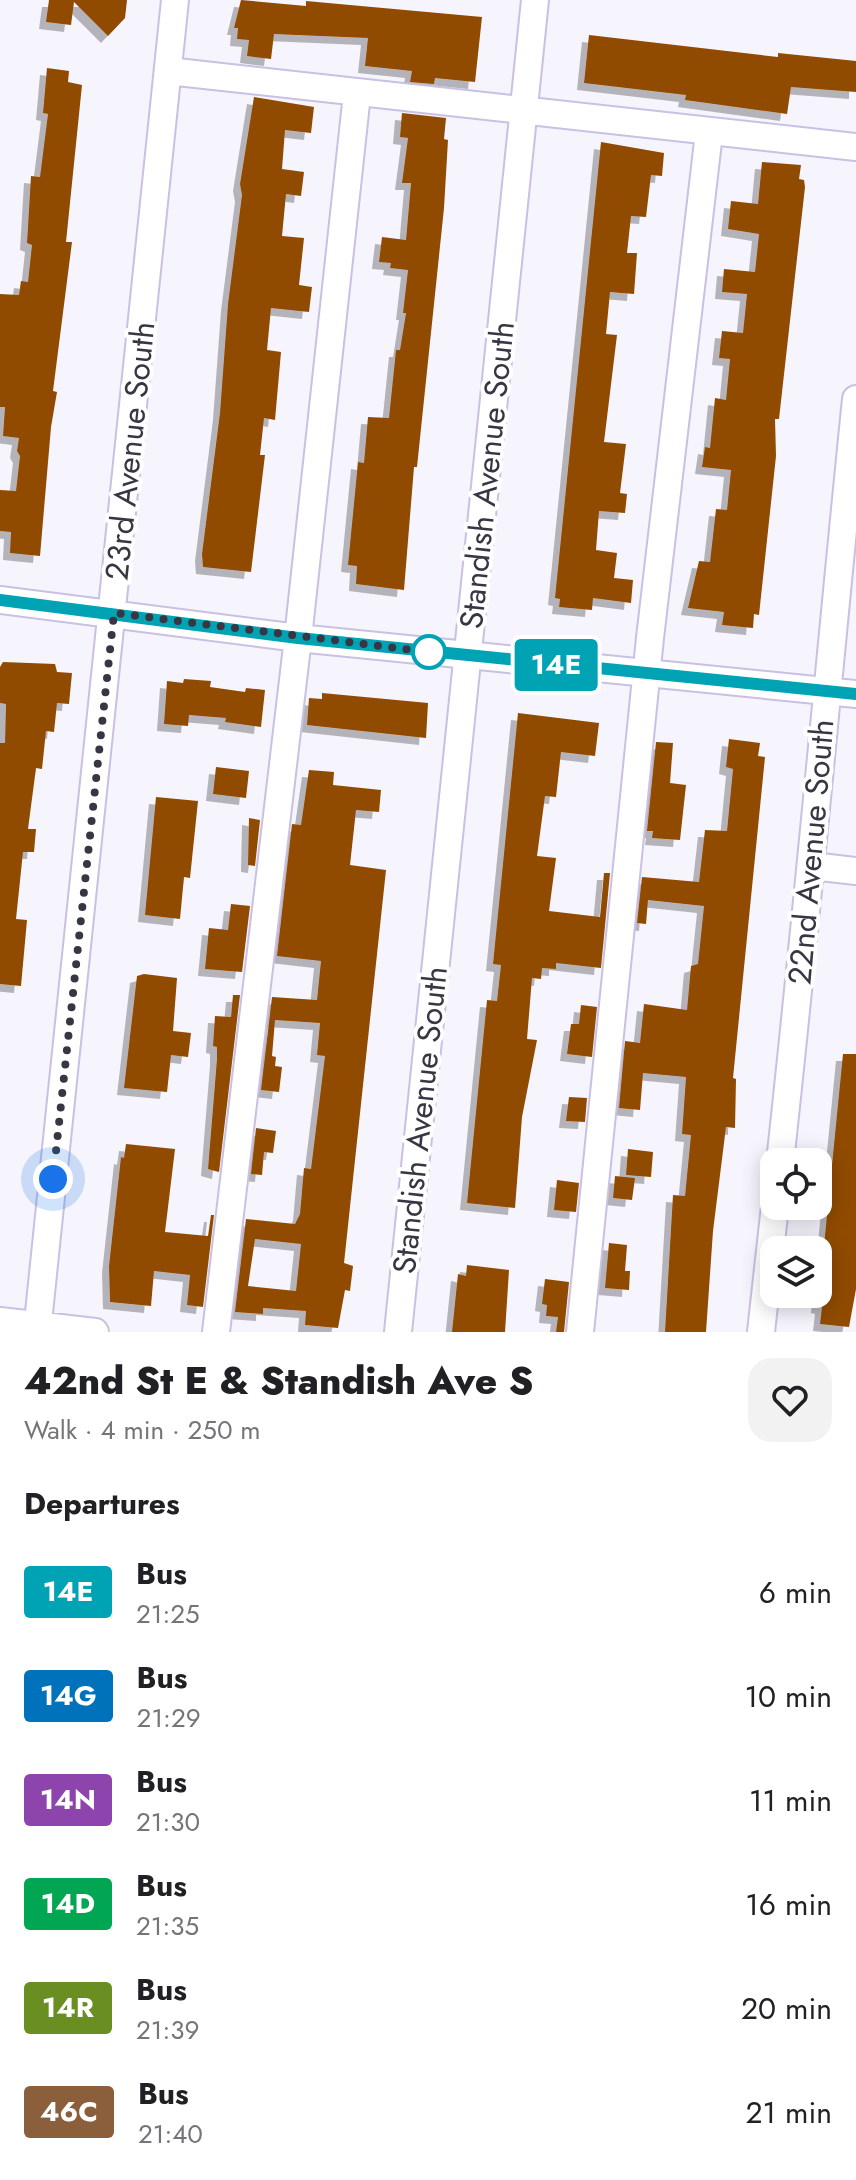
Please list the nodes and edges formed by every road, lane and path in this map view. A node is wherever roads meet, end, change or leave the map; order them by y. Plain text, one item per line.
1 (175, 0) edge
2 (535, 0) edge
3 (168, 71) junction
4 (357, 94) junction
5 (524, 110) junction
6 (709, 133) junction
7 (856, 147) edge
8 (856, 399) edge
9 (0, 600) edge
10 (114, 613) junction
11 (298, 638) junction
12 (469, 656) junction
13 (648, 674) junction
14 (825, 691) junction
15 (856, 694) edge
16 (812, 866) junction
17 (856, 871) edge
18 (782, 1148) edge
19 (773, 1220) edge
20 (0, 1321) edge
21 (37, 1329) edge
22 (95, 1332) edge
23 (216, 1332) edge
24 (398, 1332) edge
25 (580, 1332) edge
26 (761, 1332) edge

1 - 3 street, 23rd Avenue South
2 - 5 street, Standish Avenue South
3 - 4 street
3 - 10 street, 23rd Avenue South
4 - 5 street
4 - 11 street
5 - 6 street
5 - 12 street, Standish Avenue South
6 - 7 street
6 - 13 street
8 - 14 street, 22nd Avenue South
9 - 10 street
10 - 11 street
10 - 21 street, 23rd Avenue South
11 - 12 street
11 - 23 street
12 - 13 street
12 - 24 street, Standish Avenue South
13 - 14 street
13 - 25 street
14 - 15 street
14 - 16 street, 22nd Avenue South
16 - 17 street
16 - 18 street, 22nd Avenue South
19 - 26 street
20 - 21 street
21 - 22 street

